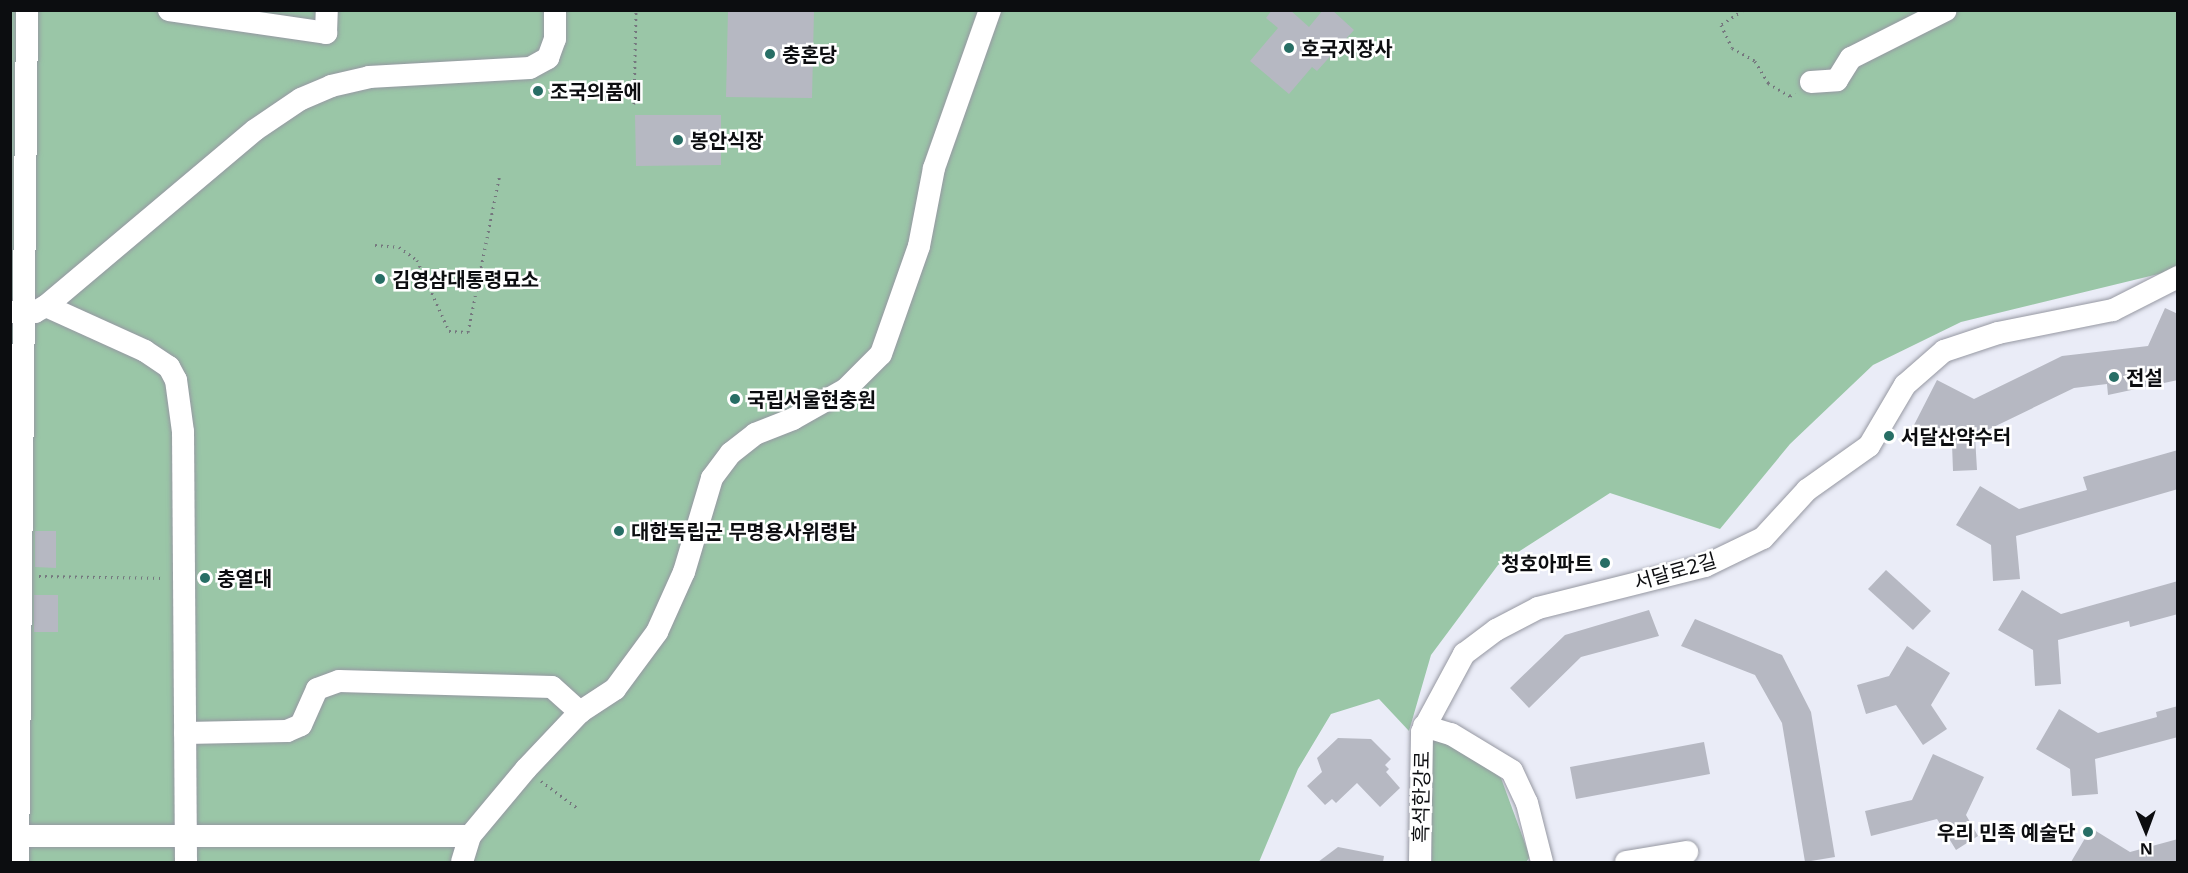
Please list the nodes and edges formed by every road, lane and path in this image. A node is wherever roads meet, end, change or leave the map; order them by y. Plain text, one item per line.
1 (27, 10) edge
2 (169, 10) edge
3 (327, 10) edge
4 (555, 10) edge
5 (636, 10) edge
6 (990, 10) edge
7 (1743, 10) edge
8 (1947, 10) edge
9 (1811, 82) joint
10 (634, 104) dead end
11 (18, 126) edge
12 (500, 174) dead end
13 (375, 244) dead end
14 (2178, 277) edge
15 (46, 306) junction
16 (16, 312) edge
17 (16, 444) edge
18 (15, 576) edge
19 (184, 579) junction
20 (15, 706) edge
21 (580, 712) junction
22 (1423, 729) junction
23 (185, 733) junction
24 (526, 769) junction
25 (576, 807) dead end
26 (186, 835) junction
27 (14, 836) edge
28 (470, 836) junction
29 (1687, 852) dead end
30 (18, 862) edge
31 (186, 862) edge
32 (462, 862) edge
33 (1420, 862) edge
34 (1542, 862) edge
35 (1626, 862) edge

1 - 11 street
2 - 3 street
4 - 15 street
5 - 10 path
6 - 21 street
7 - 9 path
8 - 9 street
11 - 16 street
12 - 13 path
14 - 22 street, 서달로2길
15 - 16 street
15 - 19 street
16 - 17 street
17 - 18 street
18 - 19 path
18 - 20 street
19 - 23 street
20 - 27 street
21 - 23 street
21 - 24 street
22 - 33 street, 흑석한강로
22 - 34 street
23 - 26 street
24 - 25 path
24 - 28 street
26 - 27 street
26 - 28 street
26 - 31 street
27 - 30 street
28 - 32 street
29 - 35 street

